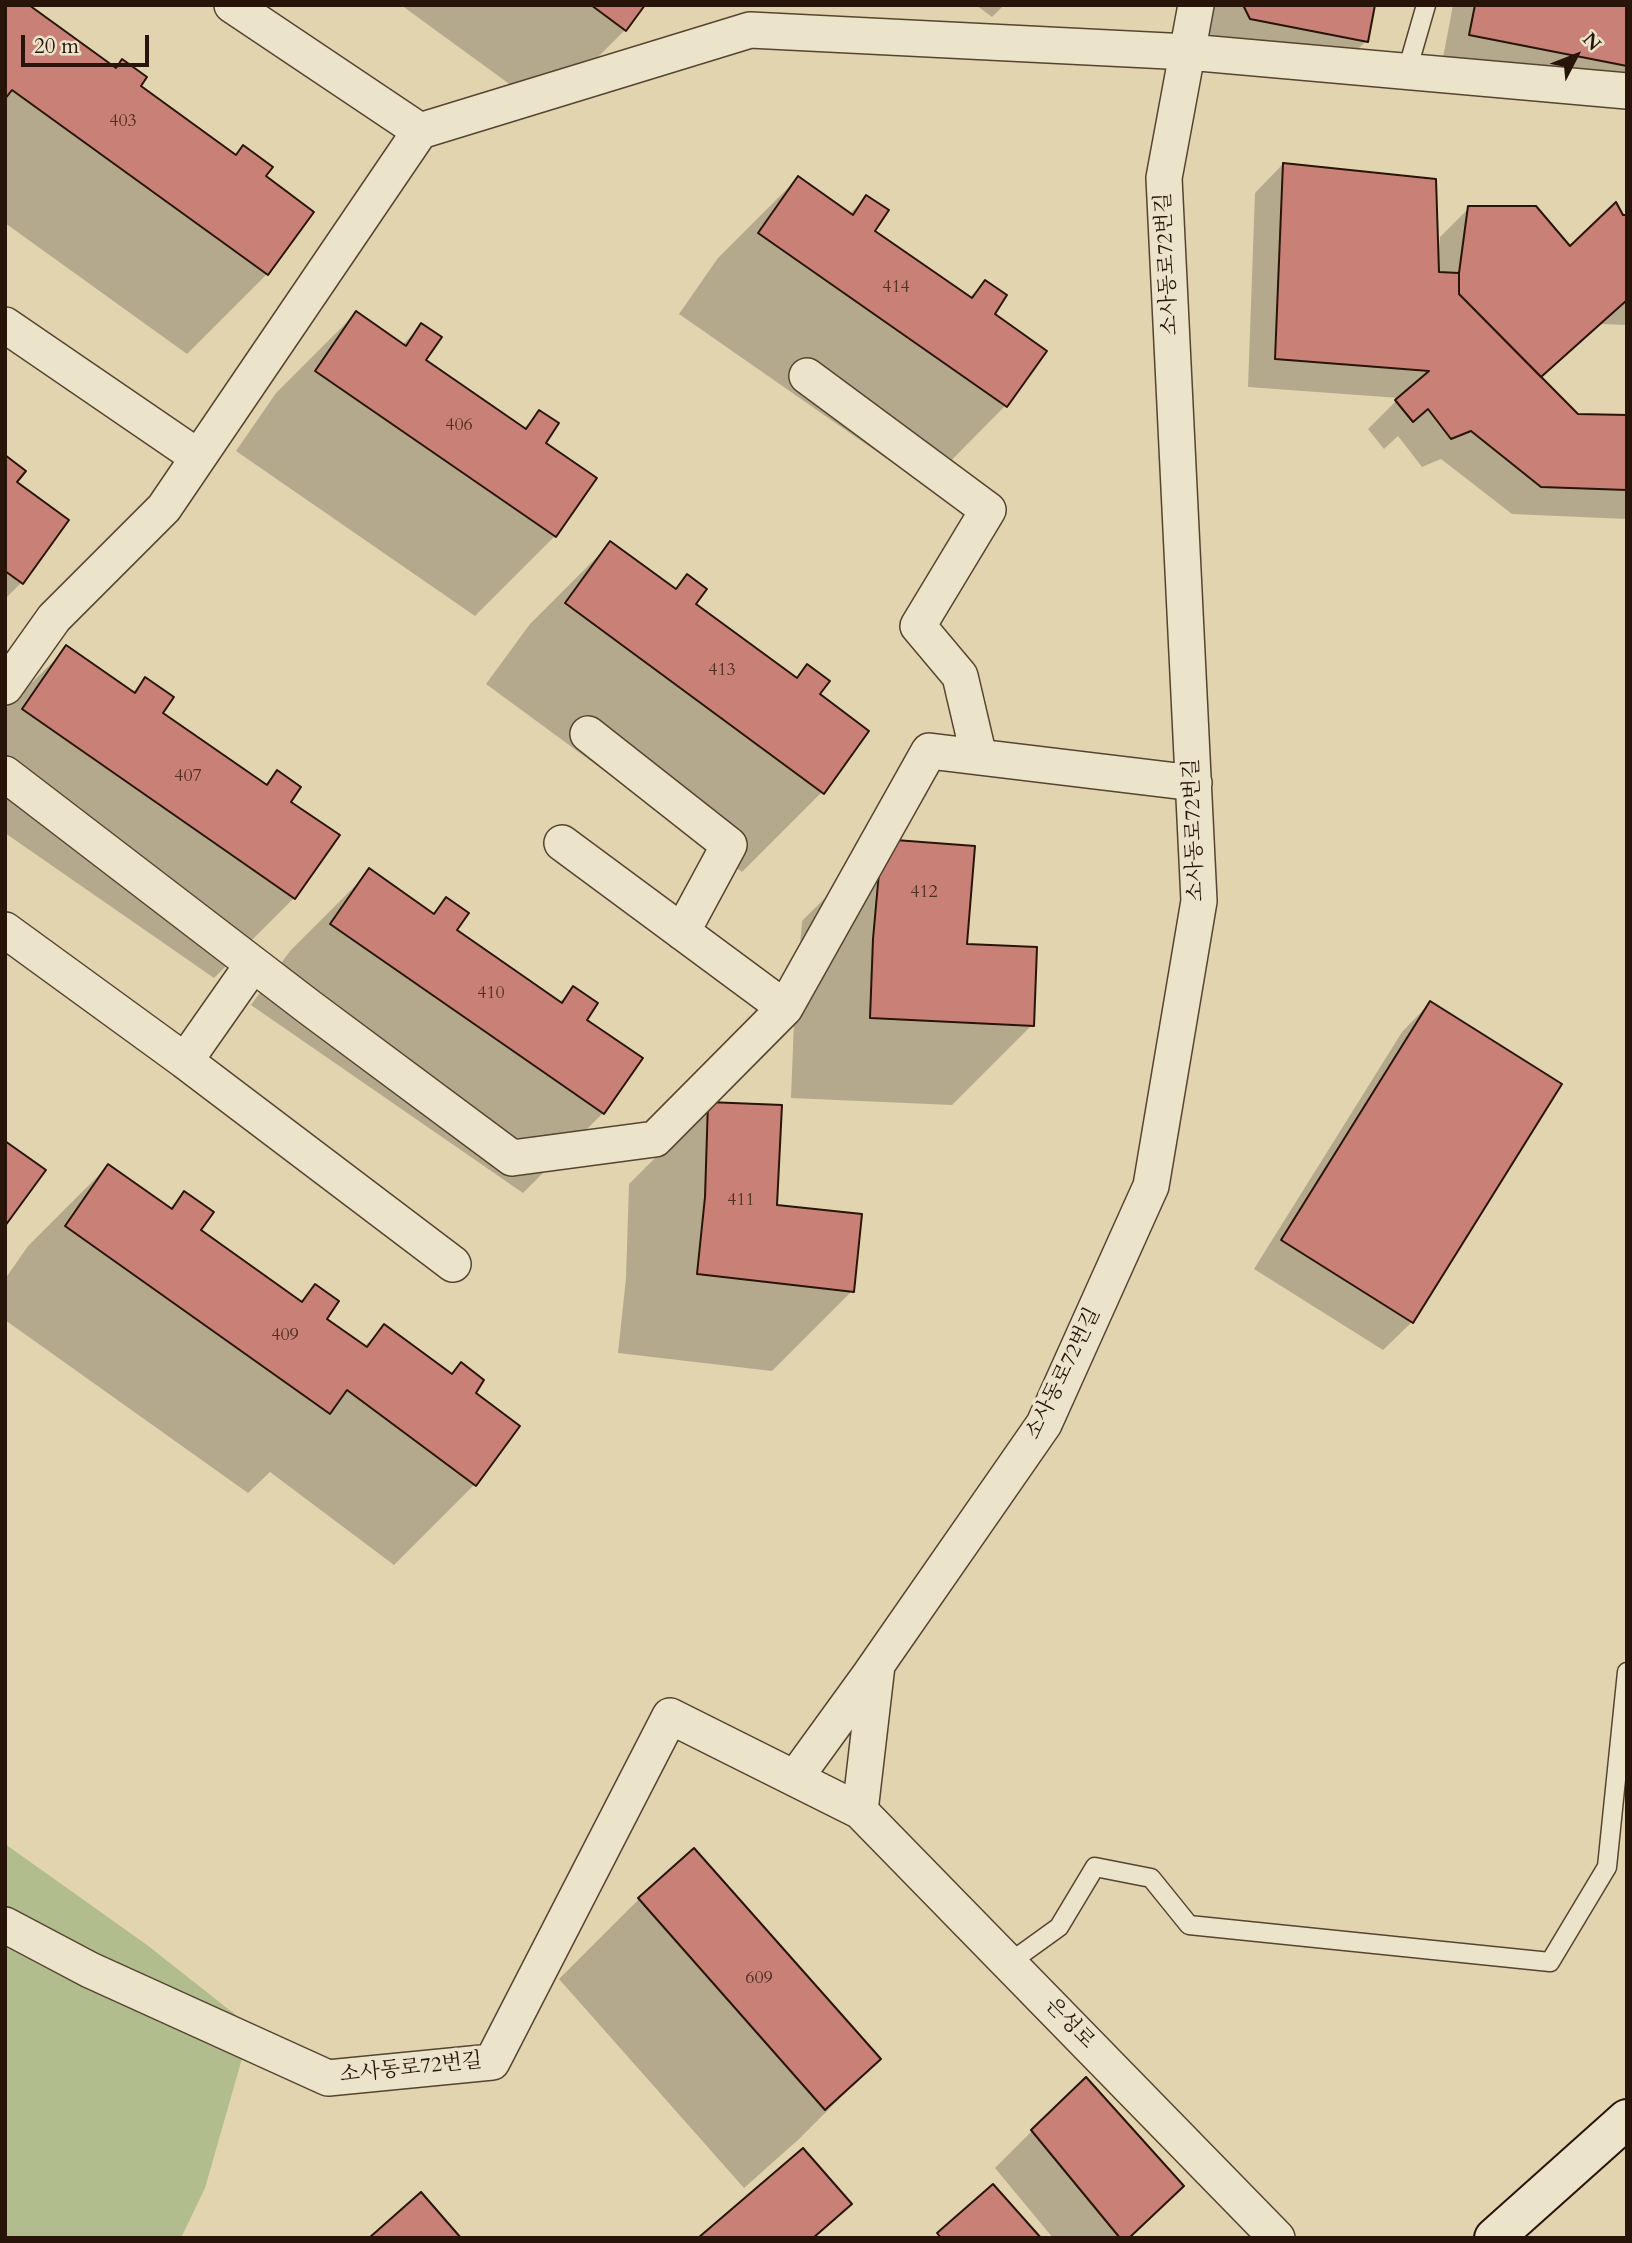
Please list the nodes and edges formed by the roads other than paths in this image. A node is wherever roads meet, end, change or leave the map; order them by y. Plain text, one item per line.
1 (232, 5) edge
2 (1196, 5) edge
3 (1426, 5) edge
4 (758, 18) edge
5 (1188, 52) junction
6 (1407, 71) junction
7 (1627, 91) edge
8 (420, 131) junction
9 (5, 325) edge
10 (807, 376) dead end
11 (198, 457) junction
12 (5, 687) edge
13 (588, 734) dead end
14 (979, 757) junction
15 (5, 774) edge
16 (1194, 783) junction
17 (562, 843) dead end
18 (5, 930) edge
19 (682, 932) junction
20 (253, 964) junction
21 (785, 1008) junction
22 (185, 1061) junction
23 (453, 1264) dead end
24 (878, 1664) junction
25 (1627, 1672) edge
26 (794, 1778) junction
27 (860, 1811) junction
28 (5, 1925) edge
29 (1013, 1967) junction
30 (1627, 2119) edge
31 (1277, 2238) edge
32 (1494, 2238) edge

1 - 8 street
2 - 5 street, 소사동로72번길
3 - 6 lane
4 - 5 street
4 - 8 street
5 - 6 street
5 - 16 street, 소사동로72번길
6 - 7 street
8 - 11 street
9 - 11 street
10 - 14 street
11 - 12 street
13 - 19 street
14 - 16 street
14 - 21 street
15 - 20 street
16 - 24 street, 소사동로72번길
17 - 19 street
18 - 22 street
19 - 21 street
20 - 21 street
20 - 22 street
22 - 23 street
24 - 26 street, 소사동로72번길
24 - 27 street, 소사동로72번길
25 - 29 lane
26 - 27 street, 소사동로72번길
26 - 28 street, 소사동로72번길
27 - 29 street, 은성로
29 - 31 street, 은성로
30 - 32 street

